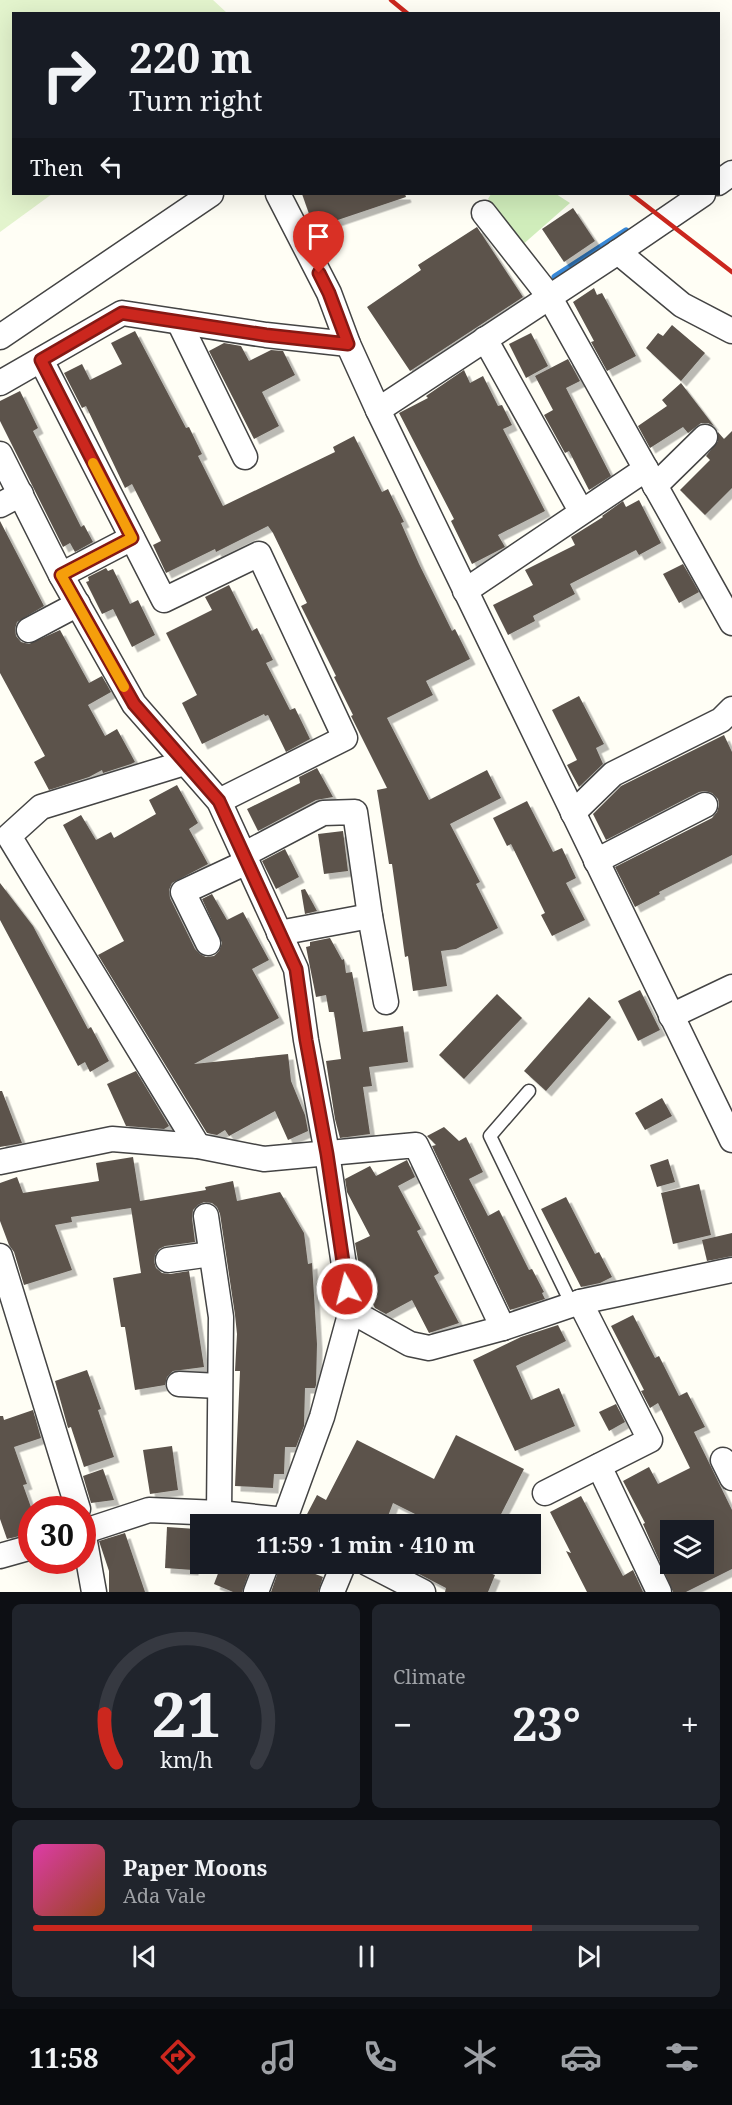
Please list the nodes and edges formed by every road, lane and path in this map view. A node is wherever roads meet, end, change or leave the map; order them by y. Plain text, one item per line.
1 (210, 195) edge
2 (279, 195) edge
3 (702, 195) edge
4 (484, 213) dead end
5 (618, 252) junction
6 (549, 296) junction
7 (179, 322) junction
8 (732, 331) edge
9 (0, 338) edge
10 (485, 339) junction
11 (348, 344) junction
12 (41, 360) junction
13 (0, 383) edge
14 (378, 410) junction
15 (705, 437) dead end
16 (0, 454) edge
17 (245, 457) dead end
18 (651, 478) junction
19 (10, 500) edge
20 (581, 511) junction
21 (132, 538) junction
22 (61, 575) junction
23 (465, 591) junction
24 (78, 604) junction
25 (732, 623) edge
26 (29, 630) dead end
27 (732, 709) edge
28 (184, 764) junction
29 (219, 801) junction
30 (705, 805) dead end
31 (573, 813) junction
32 (245, 858) junction
33 (596, 861) junction
34 (370, 916) junction
35 (279, 933) junction
36 (208, 943) dead end
37 (732, 987) edge
38 (386, 1002) dead end
39 (671, 1016) junction
40 (530, 1091) dead end
41 (732, 1140) edge
42 (198, 1146) junction
43 (327, 1154) junction
44 (0, 1162) edge
45 (206, 1216) dead end
46 (211, 1254) junction
47 (0, 1256) edge
48 (168, 1260) dead end
49 (732, 1269) edge
50 (576, 1303) junction
51 (351, 1311) junction
52 (503, 1328) junction
53 (179, 1384) dead end
54 (219, 1386) junction
55 (598, 1466) junction
56 (545, 1493) dead end
57 (73, 1496) edge
58 (219, 1513) junction
59 (226, 1514) edge
60 (290, 1514) edge
61 (96, 1521) edge
62 (18, 1551) edge
63 (0, 1556) edge
64 (91, 1574) edge
65 (263, 1574) edge
66 (339, 1574) edge
67 (388, 1574) edge
68 (94, 1592) edge
69 (256, 1592) edge
70 (332, 1592) edge
71 (423, 1592) edge
72 (659, 1592) edge

1 - 9 street
2 - 11 street
3 - 5 street
4 - 6 street
5 - 6 street
5 - 8 street
6 - 10 street
6 - 18 street
7 - 11 street
7 - 12 street
7 - 17 street
10 - 14 street
10 - 20 street
11 - 14 street
12 - 13 street
12 - 21 street
14 - 23 street
15 - 18 street
16 - 19 street
18 - 20 street
18 - 25 street
19 - 22 street
20 - 23 street
21 - 22 street
21 - 29 street
22 - 24 street
23 - 31 street
24 - 26 street
24 - 28 street
27 - 31 street
28 - 29 street
28 - 42 street
29 - 32 street
30 - 33 street
31 - 33 street
32 - 34 street
32 - 35 street
32 - 36 street
33 - 39 street
34 - 35 street
34 - 38 street
35 - 43 street
37 - 39 street
39 - 41 street
40 - 50 lane
42 - 43 street
42 - 44 street
43 - 51 street
43 - 52 street
45 - 46 street
46 - 48 street
46 - 54 street
47 - 57 street
49 - 50 street
50 - 52 street
50 - 55 street
51 - 52 street
51 - 60 street
53 - 54 street
54 - 58 street
55 - 56 street
55 - 72 street
58 - 59 street
58 - 61 street
62 - 63 street
64 - 68 street
65 - 69 street
66 - 70 street
67 - 71 street

